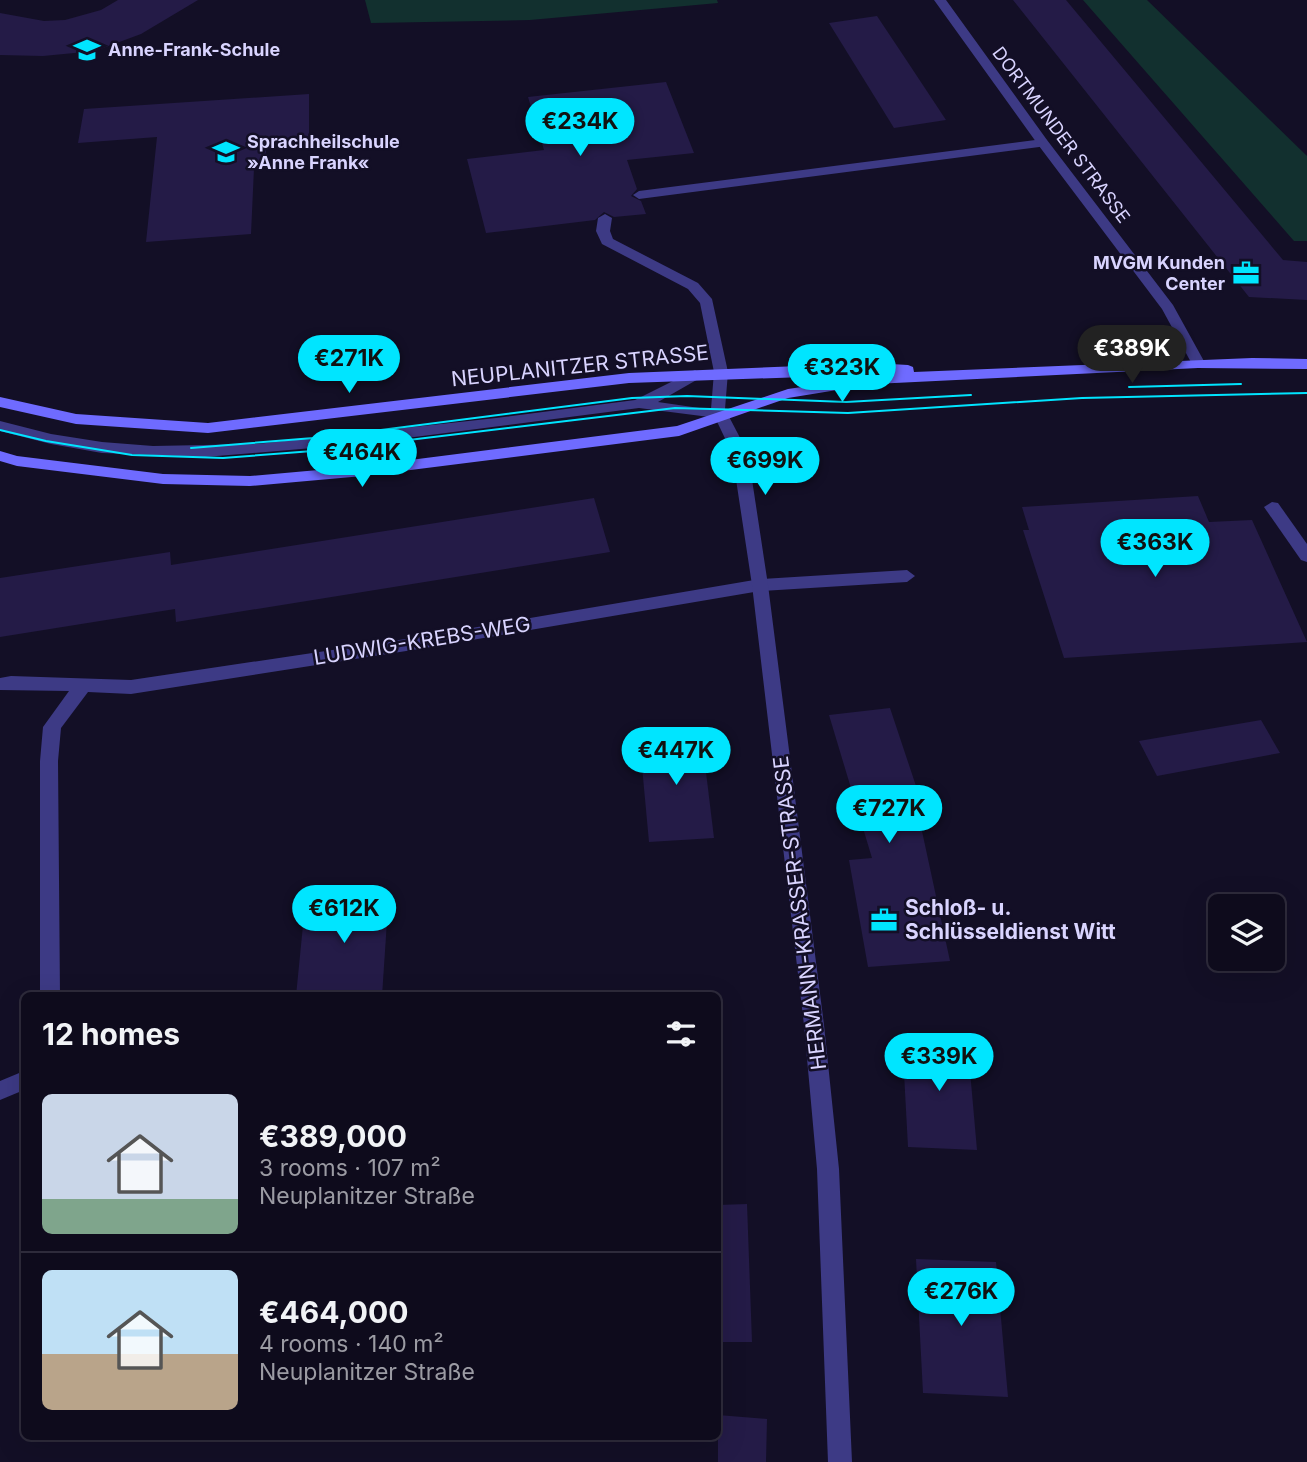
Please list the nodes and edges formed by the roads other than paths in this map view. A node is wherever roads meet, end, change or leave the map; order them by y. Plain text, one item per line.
1 (940, 0) edge
2 (1043, 144) junction
3 (639, 195) dead end
4 (605, 218) dead end
5 (1198, 363) junction
6 (1307, 363) edge
7 (721, 372) junction
8 (695, 375) junction
9 (957, 375) junction
10 (0, 402) edge
11 (637, 404) junction
12 (720, 416) junction
13 (0, 426) edge
14 (0, 456) edge
15 (1272, 507) dead end
16 (1307, 556) edge
17 (908, 576) dead end
18 (760, 585) junction
19 (0, 684) edge
20 (83, 685) junction
21 (50, 992) edge
22 (21, 1081) edge
23 (0, 1091) edge
24 (840, 1462) edge

1 - 2 street, DORTMUNDER STRASSE
2 - 3 street
2 - 5 street, DORTMUNDER STRASSE
4 - 7 street, HERMANN-KRASSER-STRASSE
5 - 6 street, NEUPLANITZER STRASSE
5 - 9 street, NEUPLANITZER STRASSE
7 - 8 street, NEUPLANITZER STRASSE
7 - 9 street, NEUPLANITZER STRASSE
7 - 12 street, HERMANN-KRASSER-STRASSE
8 - 10 street, NEUPLANITZER STRASSE
8 - 11 street
9 - 12 street, NEUPLANITZER STRASSE
11 - 12 street
11 - 13 street
12 - 14 street, NEUPLANITZER STRASSE
12 - 18 street, HERMANN-KRASSER-STRASSE
15 - 16 street
17 - 18 street, LUDWIG-KREBS-WEG
18 - 20 street, LUDWIG-KREBS-WEG
18 - 24 street, HERMANN-KRASSER-STRASSE
19 - 20 street, LUDWIG-KREBS-WEG
20 - 21 street
22 - 23 street

